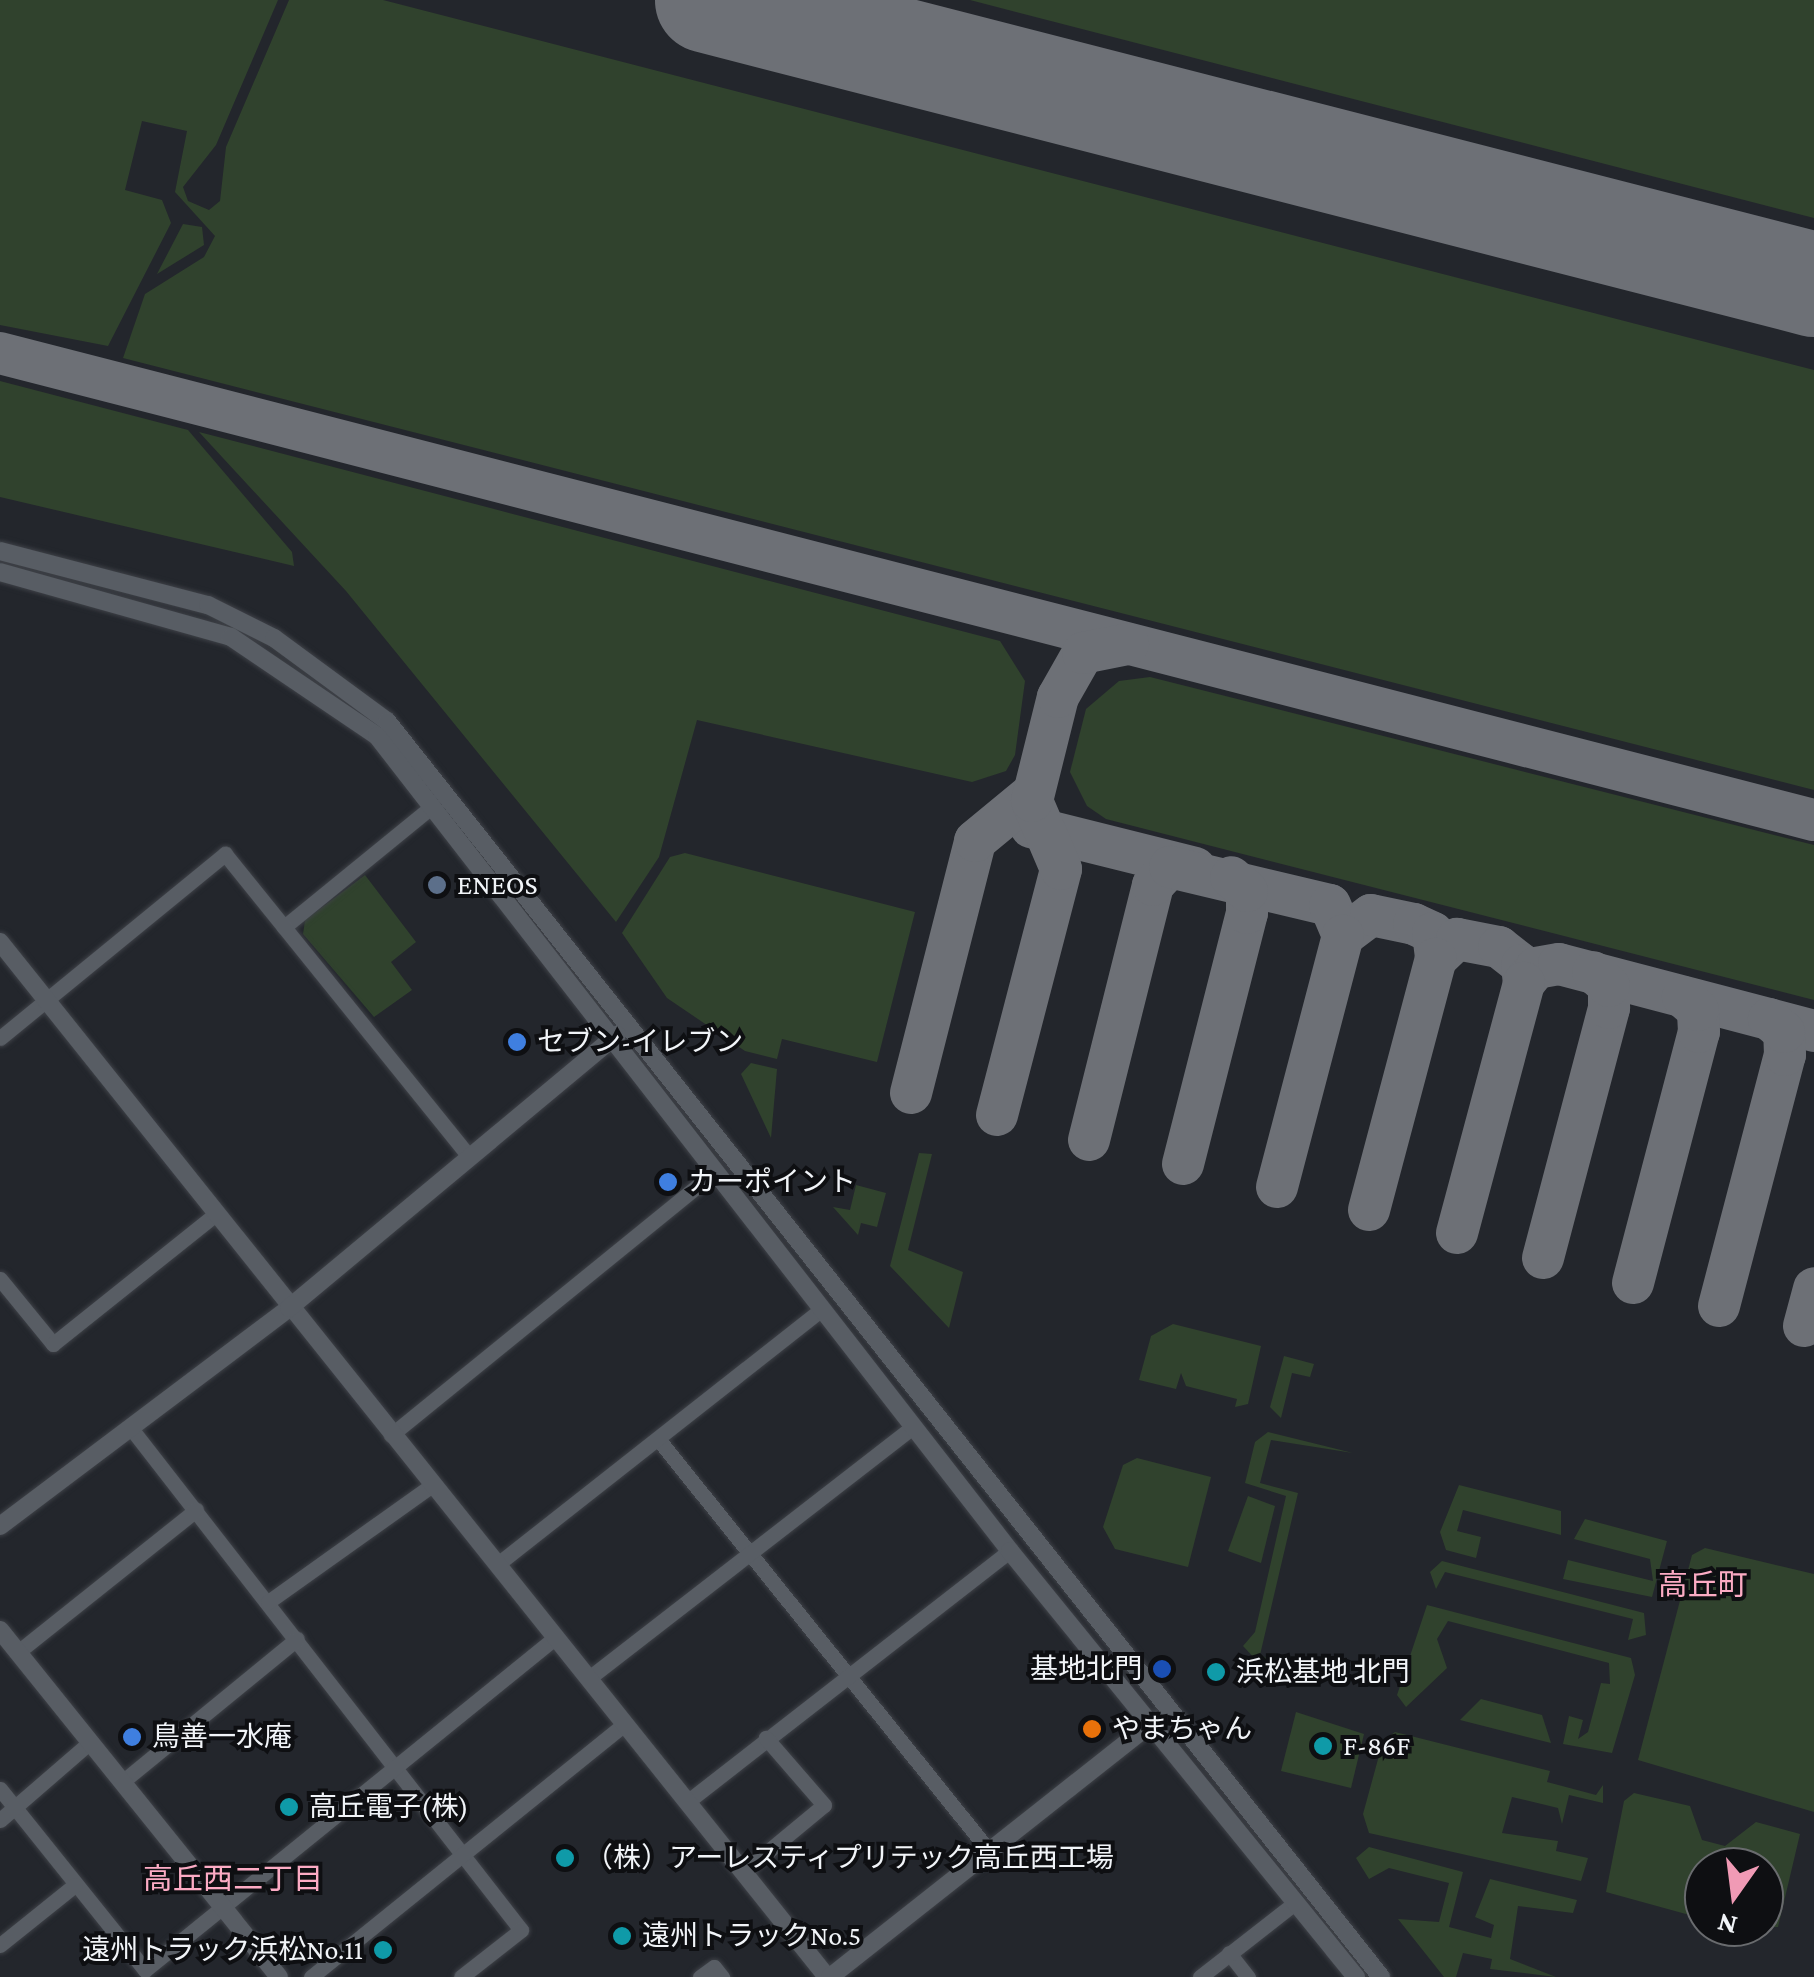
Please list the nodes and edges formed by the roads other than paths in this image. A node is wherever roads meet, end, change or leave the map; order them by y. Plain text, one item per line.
1 (0, 552) edge
2 (0, 572) edge
3 (430, 808) junction
4 (284, 927) junction
5 (0, 942) edge
6 (47, 1001) junction
7 (628, 1024) junction
8 (0, 1038) edge
9 (610, 1042) junction
10 (468, 1155) junction
11 (713, 1173) junction
12 (216, 1214) junction
13 (0, 1279) edge
14 (289, 1308) junction
15 (820, 1310) junction
16 (130, 1426) junction
17 (913, 1428) junction
18 (391, 1435) junction
19 (658, 1439) junction
20 (432, 1485) junction
21 (196, 1510) junction
22 (0, 1526) edge
23 (1010, 1551) junction
24 (752, 1556) junction
25 (498, 1564) junction
26 (268, 1602) junction
27 (0, 1630) edge
28 (556, 1637) junction
29 (297, 1639) junction
30 (18, 1652) junction
31 (847, 1673) junction
32 (589, 1678) junction
33 (1168, 1710) junction
34 (624, 1724) junction
35 (1148, 1726) junction
36 (766, 1738) junction
37 (90, 1742) junction
38 (396, 1766) junction
39 (122, 1782) junction
40 (0, 1789) edge
41 (687, 1802) junction
42 (15, 1808) junction
43 (0, 1820) edge
44 (990, 1852) junction
45 (463, 1854) junction
46 (743, 1872) junction
47 (75, 1885) junction
48 (1296, 1902) junction
49 (222, 1905) junction
50 (0, 1945) edge
51 (1229, 1954) junction
52 (144, 1975) edge
53 (279, 1977) edge
54 (311, 1977) edge
55 (461, 1977) edge
56 (700, 1977) edge
57 (722, 1977) edge
58 (829, 1977) edge
59 (1200, 1977) edge
60 (1248, 1977) edge
61 (1356, 1977) edge
62 (1381, 1977) edge

1 - 7 street
2 - 3 street
3 - 4 street
3 - 9 street
4 - 6 street
4 - 10 street
5 - 6 street
6 - 8 street
6 - 12 street
7 - 9 street
7 - 33 street
9 - 10 street
9 - 11 street
10 - 14 street
11 - 15 street
11 - 18 street
12 - 13 street
12 - 14 street
14 - 16 street
14 - 18 street
15 - 17 street
15 - 19 street
16 - 21 street
16 - 22 street
17 - 23 street
17 - 24 street
18 - 20 street
19 - 24 street
19 - 25 street
20 - 25 street
20 - 26 street
21 - 26 street
21 - 30 street
23 - 31 street
23 - 35 street
24 - 31 street
24 - 32 street
25 - 28 street
26 - 29 street
27 - 30 street
28 - 32 street
28 - 38 street
29 - 38 street
29 - 39 street
30 - 37 street
31 - 36 street
31 - 44 street
32 - 34 street
33 - 35 street
33 - 62 street
34 - 41 street
34 - 45 street
35 - 44 street
35 - 48 street
36 - 41 street
36 - 46 street
37 - 39 street
37 - 42 street
38 - 45 street
38 - 49 street
39 - 49 street
40 - 42 street
41 - 46 street
42 - 43 street
42 - 47 street
44 - 58 street
45 - 54 street
45 - 55 street
46 - 58 street
47 - 50 street
47 - 52 street
48 - 51 street
48 - 61 street
49 - 52 street
49 - 53 street
51 - 59 street
51 - 60 street
56 - 57 street

